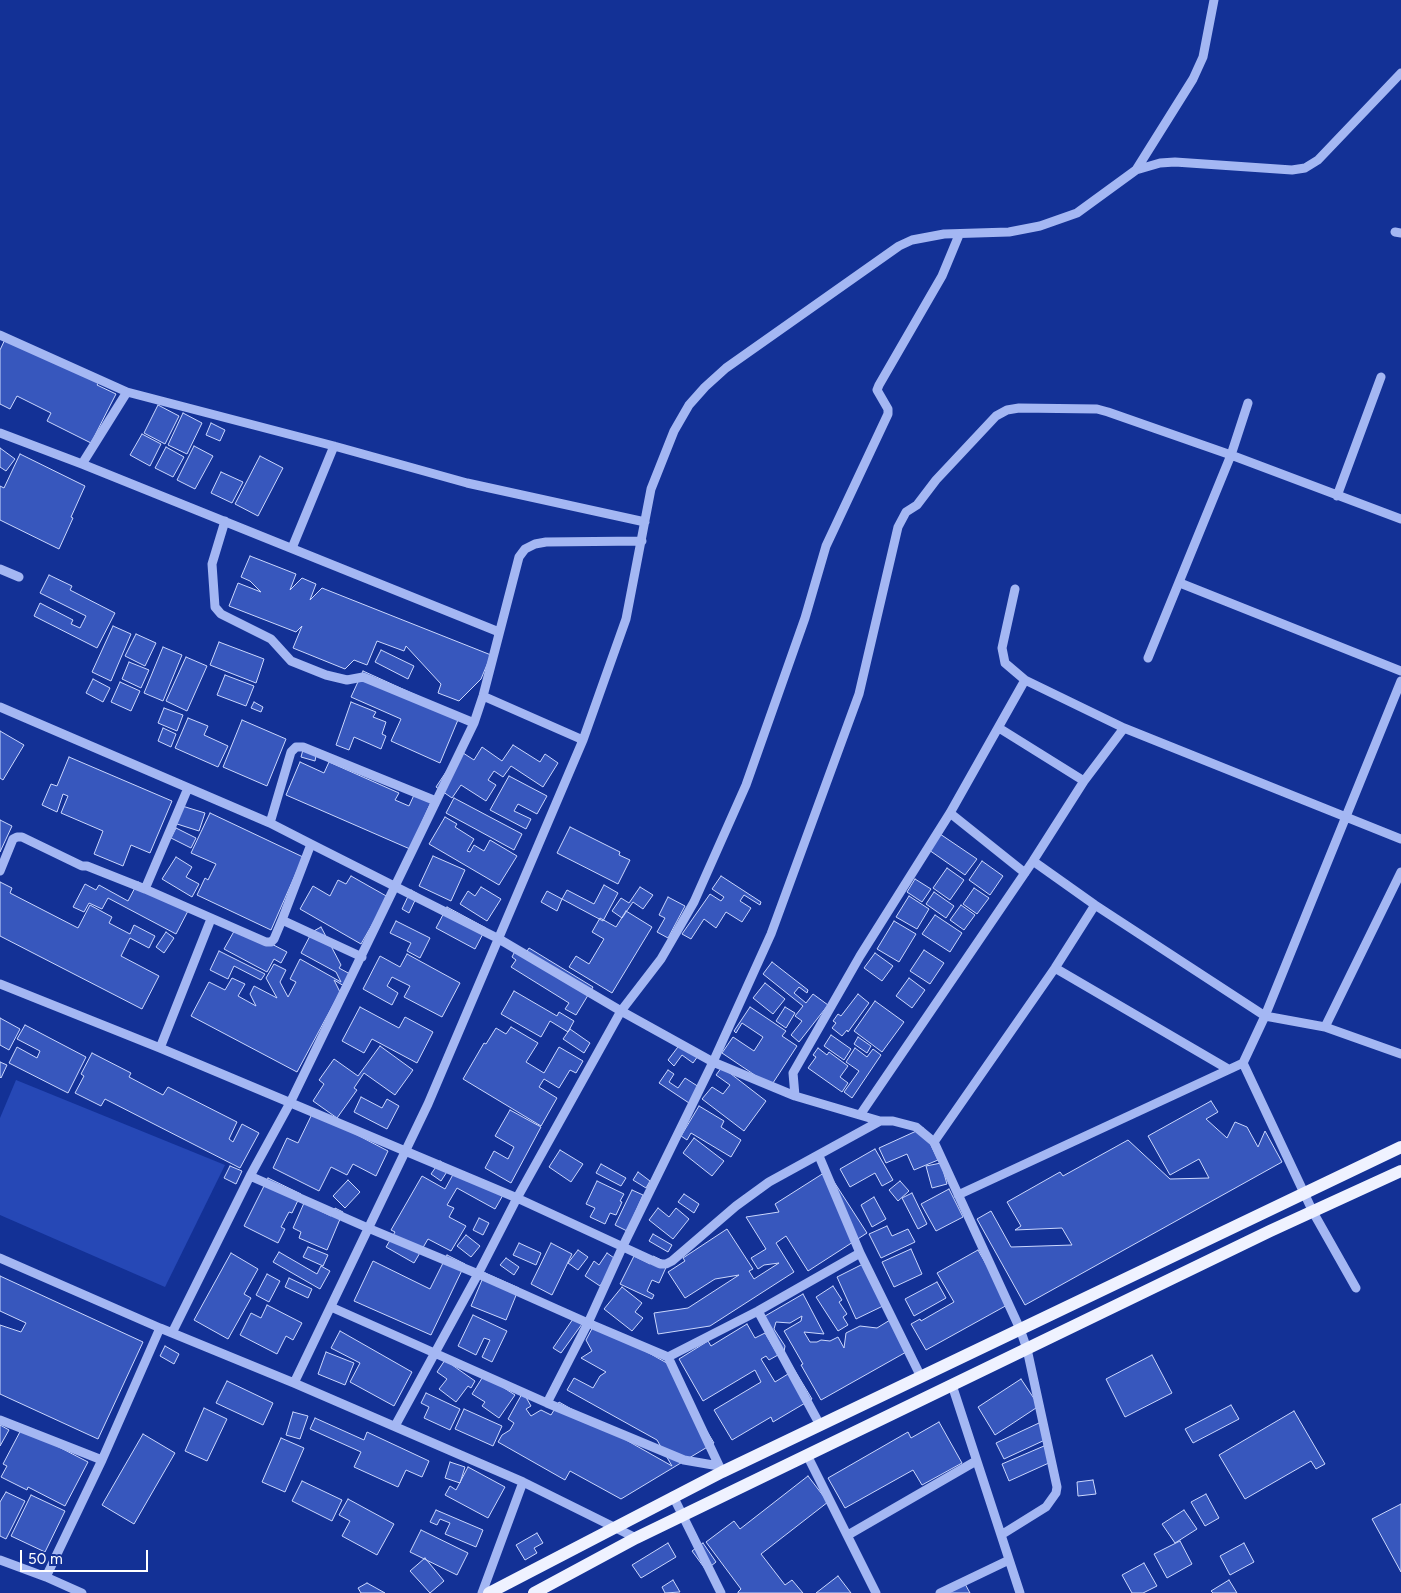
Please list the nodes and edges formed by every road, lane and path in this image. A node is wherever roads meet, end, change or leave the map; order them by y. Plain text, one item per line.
1 (1214, 0) edge
2 (1401, 73) edge
3 (1136, 170) junction
4 (959, 235) junction
5 (1, 337) edge
6 (1381, 377) dead end
7 (127, 392) junction
8 (1248, 403) dead end
9 (0, 433) edge
10 (334, 446) junction
11 (1230, 455) junction
12 (82, 464) junction
13 (1337, 496) junction
14 (1401, 519) edge
15 (224, 521) junction
16 (646, 522) junction
17 (642, 541) junction
18 (292, 548) junction
19 (0, 569) edge
20 (19, 577) dead end
21 (1180, 583) junction
22 (1014, 589) dead end
23 (499, 632) junction
24 (1148, 658) dead end
25 (1401, 671) edge
26 (1025, 680) junction
27 (1401, 681) edge
28 (484, 696) junction
29 (0, 707) edge
30 (474, 723) junction
31 (999, 728) junction
32 (1124, 728) junction
33 (583, 740) junction
34 (1084, 782) junction
35 (188, 788) junction
36 (436, 801) junction
37 (950, 813) junction
38 (1345, 817) junction
39 (270, 823) junction
40 (1401, 839) edge
41 (311, 844) junction
42 (1033, 862) junction
43 (0, 871) edge
44 (1401, 872) edge
45 (1025, 873) junction
46 (396, 888) junction
47 (145, 889) junction
48 (1095, 905) junction
49 (211, 919) junction
50 (282, 920) junction
51 (499, 939) junction
52 (362, 957) junction
53 (1056, 968) junction
54 (0, 984) edge
55 (620, 1011) junction
56 (1265, 1016) junction
57 (1325, 1027) junction
58 (160, 1048) junction
59 (1401, 1054) edge
60 (713, 1062) junction
61 (1243, 1063) junction
62 (1228, 1069) junction
63 (795, 1096) junction
64 (290, 1103) junction
65 (860, 1115) junction
66 (880, 1121) junction
67 (934, 1142) junction
68 (1401, 1148) edge
69 (406, 1153) junction
70 (819, 1156) junction
71 (1401, 1171) edge
72 (250, 1176) junction
73 (1305, 1193) junction
74 (958, 1195) junction
75 (517, 1198) junction
76 (1313, 1212) junction
77 (368, 1228) junction
78 (622, 1248) junction
79 (860, 1252) junction
80 (0, 1258) edge
81 (478, 1274) junction
82 (1356, 1288) dead end
83 (331, 1307) junction
84 (758, 1311) junction
85 (588, 1323) junction
86 (160, 1328) junction
87 (1020, 1329) junction
88 (172, 1333) junction
89 (1027, 1348) junction
90 (435, 1354) junction
91 (668, 1357) junction
92 (921, 1377) junction
93 (294, 1383) junction
94 (952, 1386) junction
95 (547, 1403) junction
96 (0, 1420) edge
97 (820, 1425) junction
98 (395, 1426) junction
99 (807, 1455) junction
100 (102, 1460) junction
101 (976, 1461) junction
102 (720, 1469) junction
103 (523, 1482) junction
104 (673, 1496) junction
105 (682, 1517) junction
106 (616, 1527) junction
107 (1001, 1535) junction
108 (848, 1536) junction
109 (636, 1538) junction
110 (0, 1560) edge
111 (1009, 1560) junction
112 (46, 1577) junction
113 (82, 1593) edge
114 (482, 1593) edge
115 (489, 1593) edge
116 (534, 1593) edge
117 (720, 1593) edge
118 (876, 1593) edge
119 (940, 1593) edge
120 (1020, 1593) edge

1 - 3 street
2 - 3 street
3 - 4 street
4 - 16 street
4 - 55 street
5 - 7 street
6 - 13 street
7 - 10 street
7 - 12 street
8 - 11 street
9 - 12 street
10 - 16 street
10 - 18 street
11 - 13 street
11 - 21 street
11 - 60 street
12 - 15 street
13 - 14 street
15 - 18 street
15 - 30 street
16 - 17 street
17 - 23 street
17 - 33 street
18 - 23 street
19 - 20 street
21 - 24 street
21 - 25 street
22 - 26 street
23 - 28 street
26 - 31 street
26 - 32 street
27 - 38 street
28 - 30 street
28 - 33 street
29 - 35 street
30 - 36 street
31 - 34 street
31 - 37 street
32 - 34 street
32 - 38 street
33 - 51 street
34 - 42 street
35 - 39 street
35 - 47 street
36 - 39 street
36 - 46 street
37 - 45 street
37 - 63 street
38 - 40 street
38 - 56 street
39 - 41 street
41 - 46 street
41 - 50 street
42 - 45 street
42 - 48 street
43 - 47 street
44 - 57 street
45 - 65 street
46 - 51 street
46 - 52 street
47 - 49 street
48 - 53 street
48 - 56 street
49 - 50 street
49 - 58 street
50 - 52 street
51 - 55 street
51 - 69 street
52 - 64 street
53 - 62 street
53 - 67 street
54 - 58 street
55 - 60 street
55 - 75 street
56 - 57 street
56 - 61 street
57 - 59 street
58 - 64 street
60 - 63 street
60 - 78 street
61 - 62 street
61 - 73 street
62 - 74 street
63 - 65 street
64 - 69 street
64 - 72 street
65 - 66 street
66 - 67 street
66 - 70 street
67 - 74 street
68 - 73 main road
69 - 75 street
69 - 77 street
70 - 78 street
70 - 79 street
71 - 76 main road
72 - 77 street
72 - 88 street
73 - 76 street
73 - 87 main road
74 - 87 street
75 - 78 street
75 - 81 street
76 - 82 street
76 - 89 main road
77 - 81 street
77 - 83 street
78 - 85 street
79 - 84 street
79 - 92 street
80 - 86 street
81 - 85 street
81 - 90 street
83 - 90 street
83 - 93 street
84 - 91 street
84 - 97 street
85 - 91 street
85 - 95 street
86 - 88 street
86 - 100 street
87 - 89 street
87 - 92 main road
88 - 93 street
89 - 94 main road
89 - 107 street
90 - 95 street
90 - 98 street
91 - 102 street
92 - 97 main road
93 - 98 street
94 - 99 main road
94 - 101 street
95 - 102 street
96 - 100 street
97 - 102 main road
98 - 103 street
99 - 105 main road
99 - 108 street
100 - 112 street
101 - 107 street
101 - 108 street
102 - 104 main road
103 - 106 street
103 - 114 street
104 - 105 street
104 - 106 main road
105 - 109 main road
105 - 117 street
106 - 109 street
106 - 115 main road
107 - 111 street
108 - 118 street
109 - 116 main road
110 - 112 street
111 - 119 street
111 - 120 street
112 - 113 street

